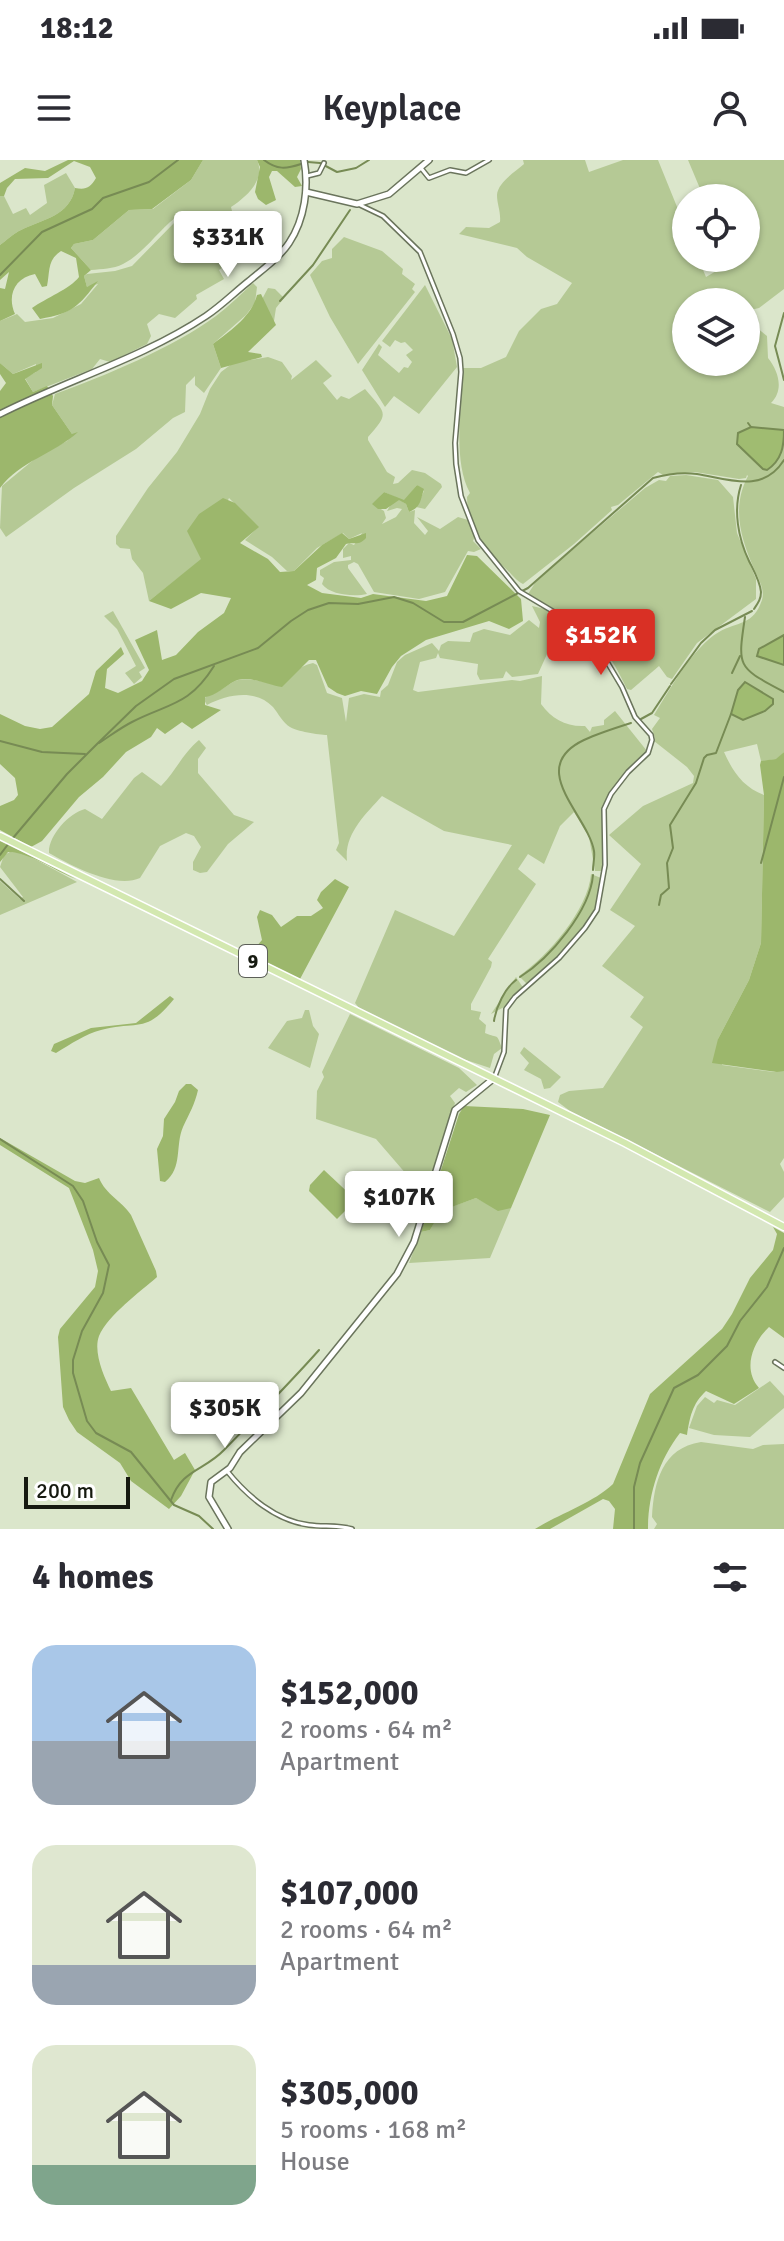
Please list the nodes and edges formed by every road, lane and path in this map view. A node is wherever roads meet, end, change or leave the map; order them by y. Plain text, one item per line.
1 (304, 160) edge
2 (429, 160) edge
3 (489, 160) edge
4 (323, 165) dead end
5 (421, 168) junction
6 (307, 176) junction
7 (306, 192) junction
8 (357, 204) junction
9 (0, 414) edge
10 (0, 836) edge
11 (493, 1079) junction
12 (784, 1227) edge
13 (775, 1362) dead end
14 (784, 1368) edge
15 (227, 1471) junction
16 (228, 1529) edge
17 (352, 1529) edge

1 - 6 street
2 - 5 street
3 - 5 street
4 - 6 street
5 - 8 street
6 - 7 street
7 - 8 street
7 - 9 street
8 - 11 street
10 - 11 main road, 9
11 - 12 main road, 9
11 - 15 street
13 - 14 street
15 - 16 street
15 - 17 street

